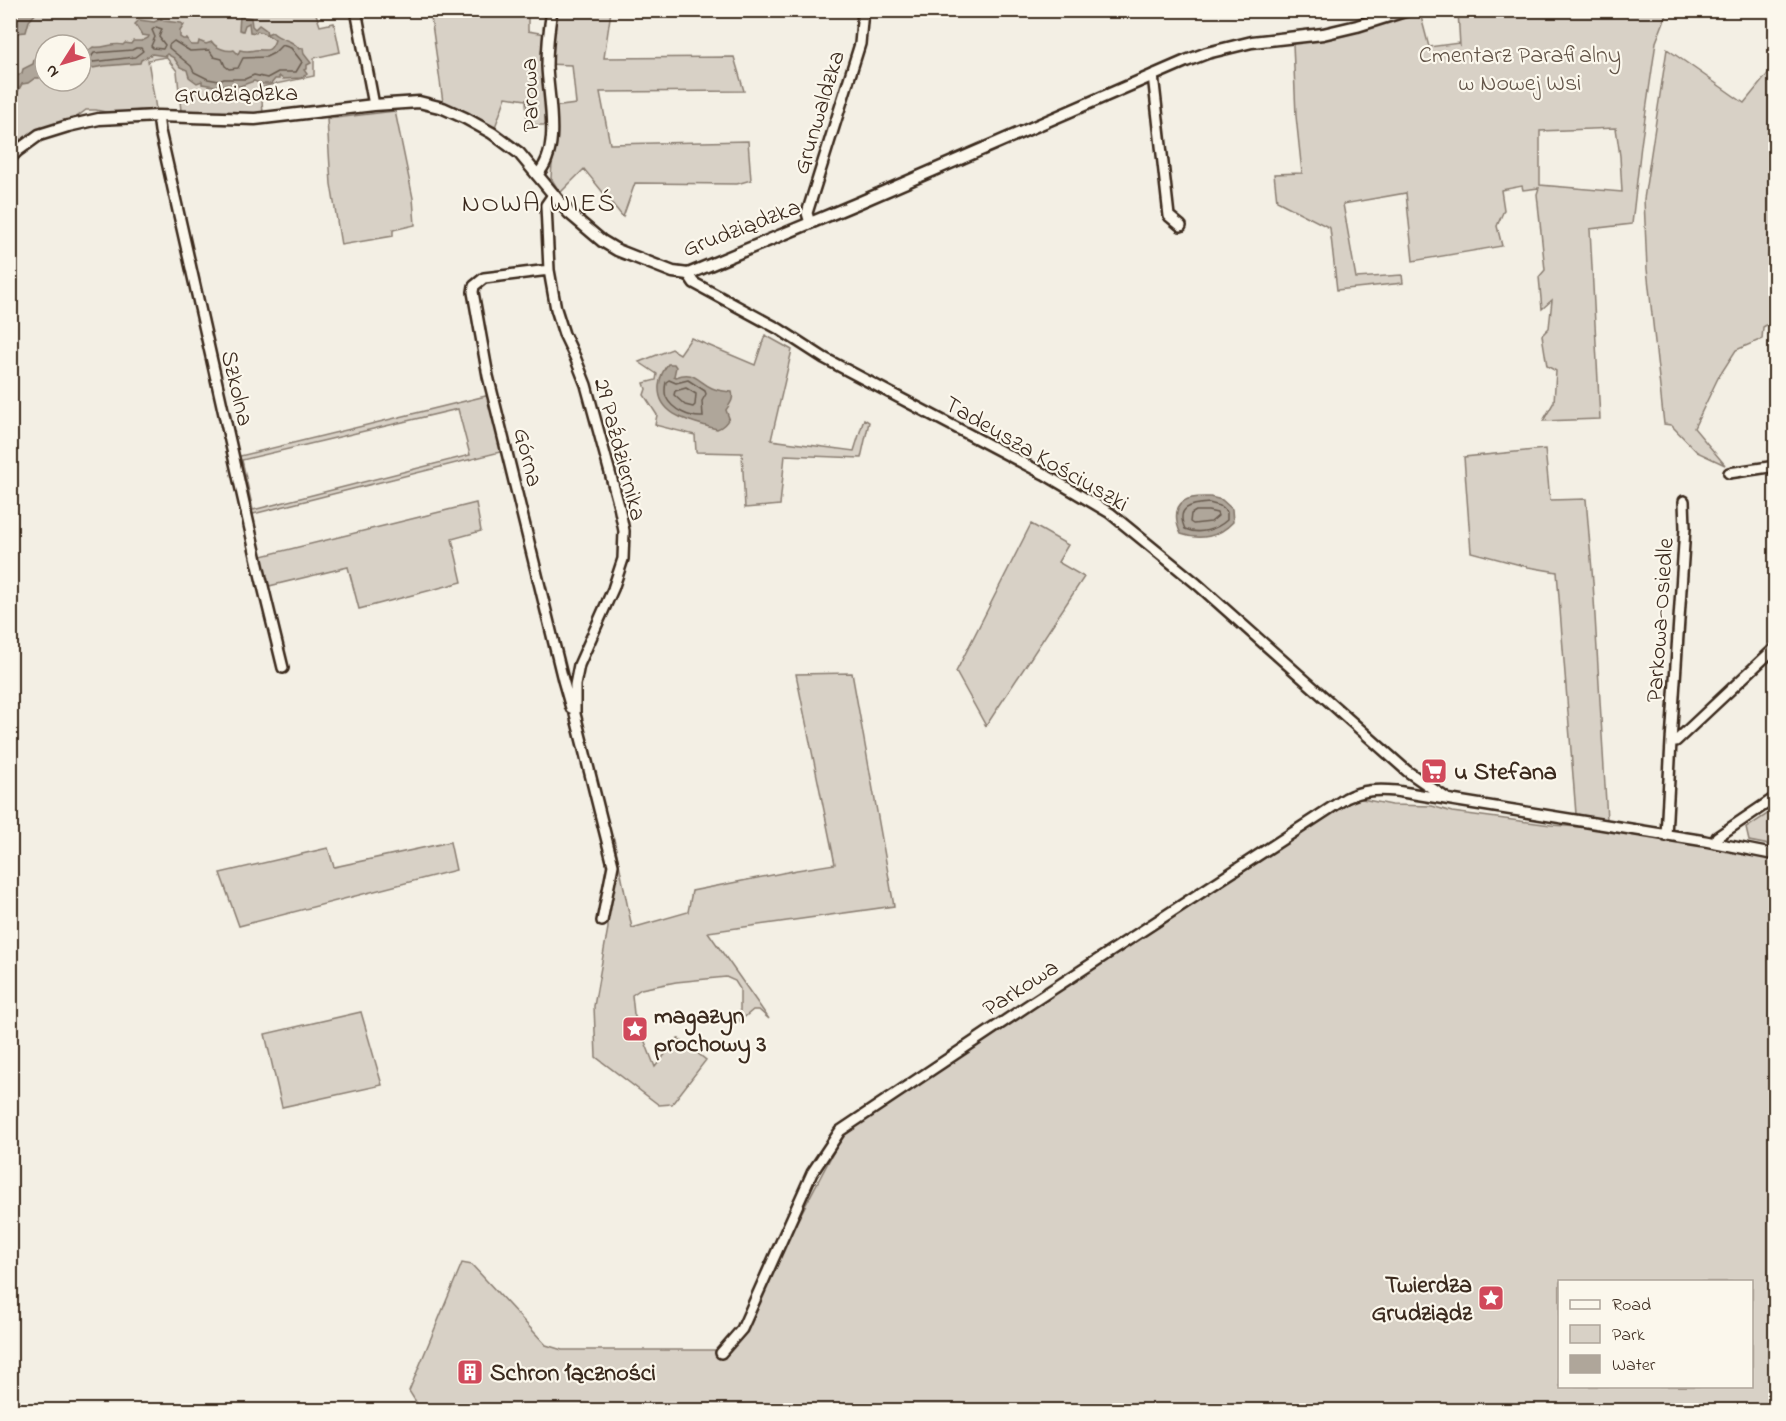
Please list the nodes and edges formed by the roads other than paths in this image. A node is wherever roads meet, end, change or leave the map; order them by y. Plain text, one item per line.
1 (356, 10) edge
2 (552, 10) edge
3 (863, 10) edge
4 (1408, 10) edge
5 (1154, 75) junction
6 (374, 105) junction
7 (158, 116) junction
8 (10, 158) edge
9 (537, 174) junction
10 (553, 195) junction
11 (810, 224) junction
12 (1181, 226) dead end
13 (549, 270) junction
14 (688, 274) junction
15 (1776, 466) edge
16 (1729, 473) dead end
17 (1684, 501) dead end
18 (1776, 647) edge
19 (283, 668) dead end
20 (575, 710) junction
21 (1671, 741) junction
22 (1776, 797) edge
23 (1450, 801) junction
24 (1666, 836) junction
25 (1715, 843) junction
26 (1776, 855) edge
27 (602, 921) dead end
28 (721, 1353) dead end

1 - 6 street
2 - 9 street, Parowa
3 - 11 street, Grunwaldzka
4 - 5 street, Grudziądzka
5 - 11 street, Grudziądzka
5 - 12 street
6 - 7 street, Grudziądzka
6 - 9 street, Grudziądzka
7 - 8 street, Grudziądzka
7 - 19 street, Szkolna
9 - 10 street, Grudziądzka
10 - 13 street, 29 Października
10 - 14 street, Grudziądzka
11 - 14 street, Grudziądzka
13 - 20 street, 29 Października
13 - 20 street, Górna
14 - 23 street, Tadeusza Kościuszki
15 - 16 street
17 - 21 street, Parkowa-Osiedle
18 - 21 street, Parkowa-Osiedle
20 - 27 street, 29 Października
21 - 24 street, Parkowa-Osiedle
22 - 25 street
23 - 24 street, Parkowa
23 - 28 street, Parkowa
24 - 25 street, Parkowa
25 - 26 street, Parkowa

